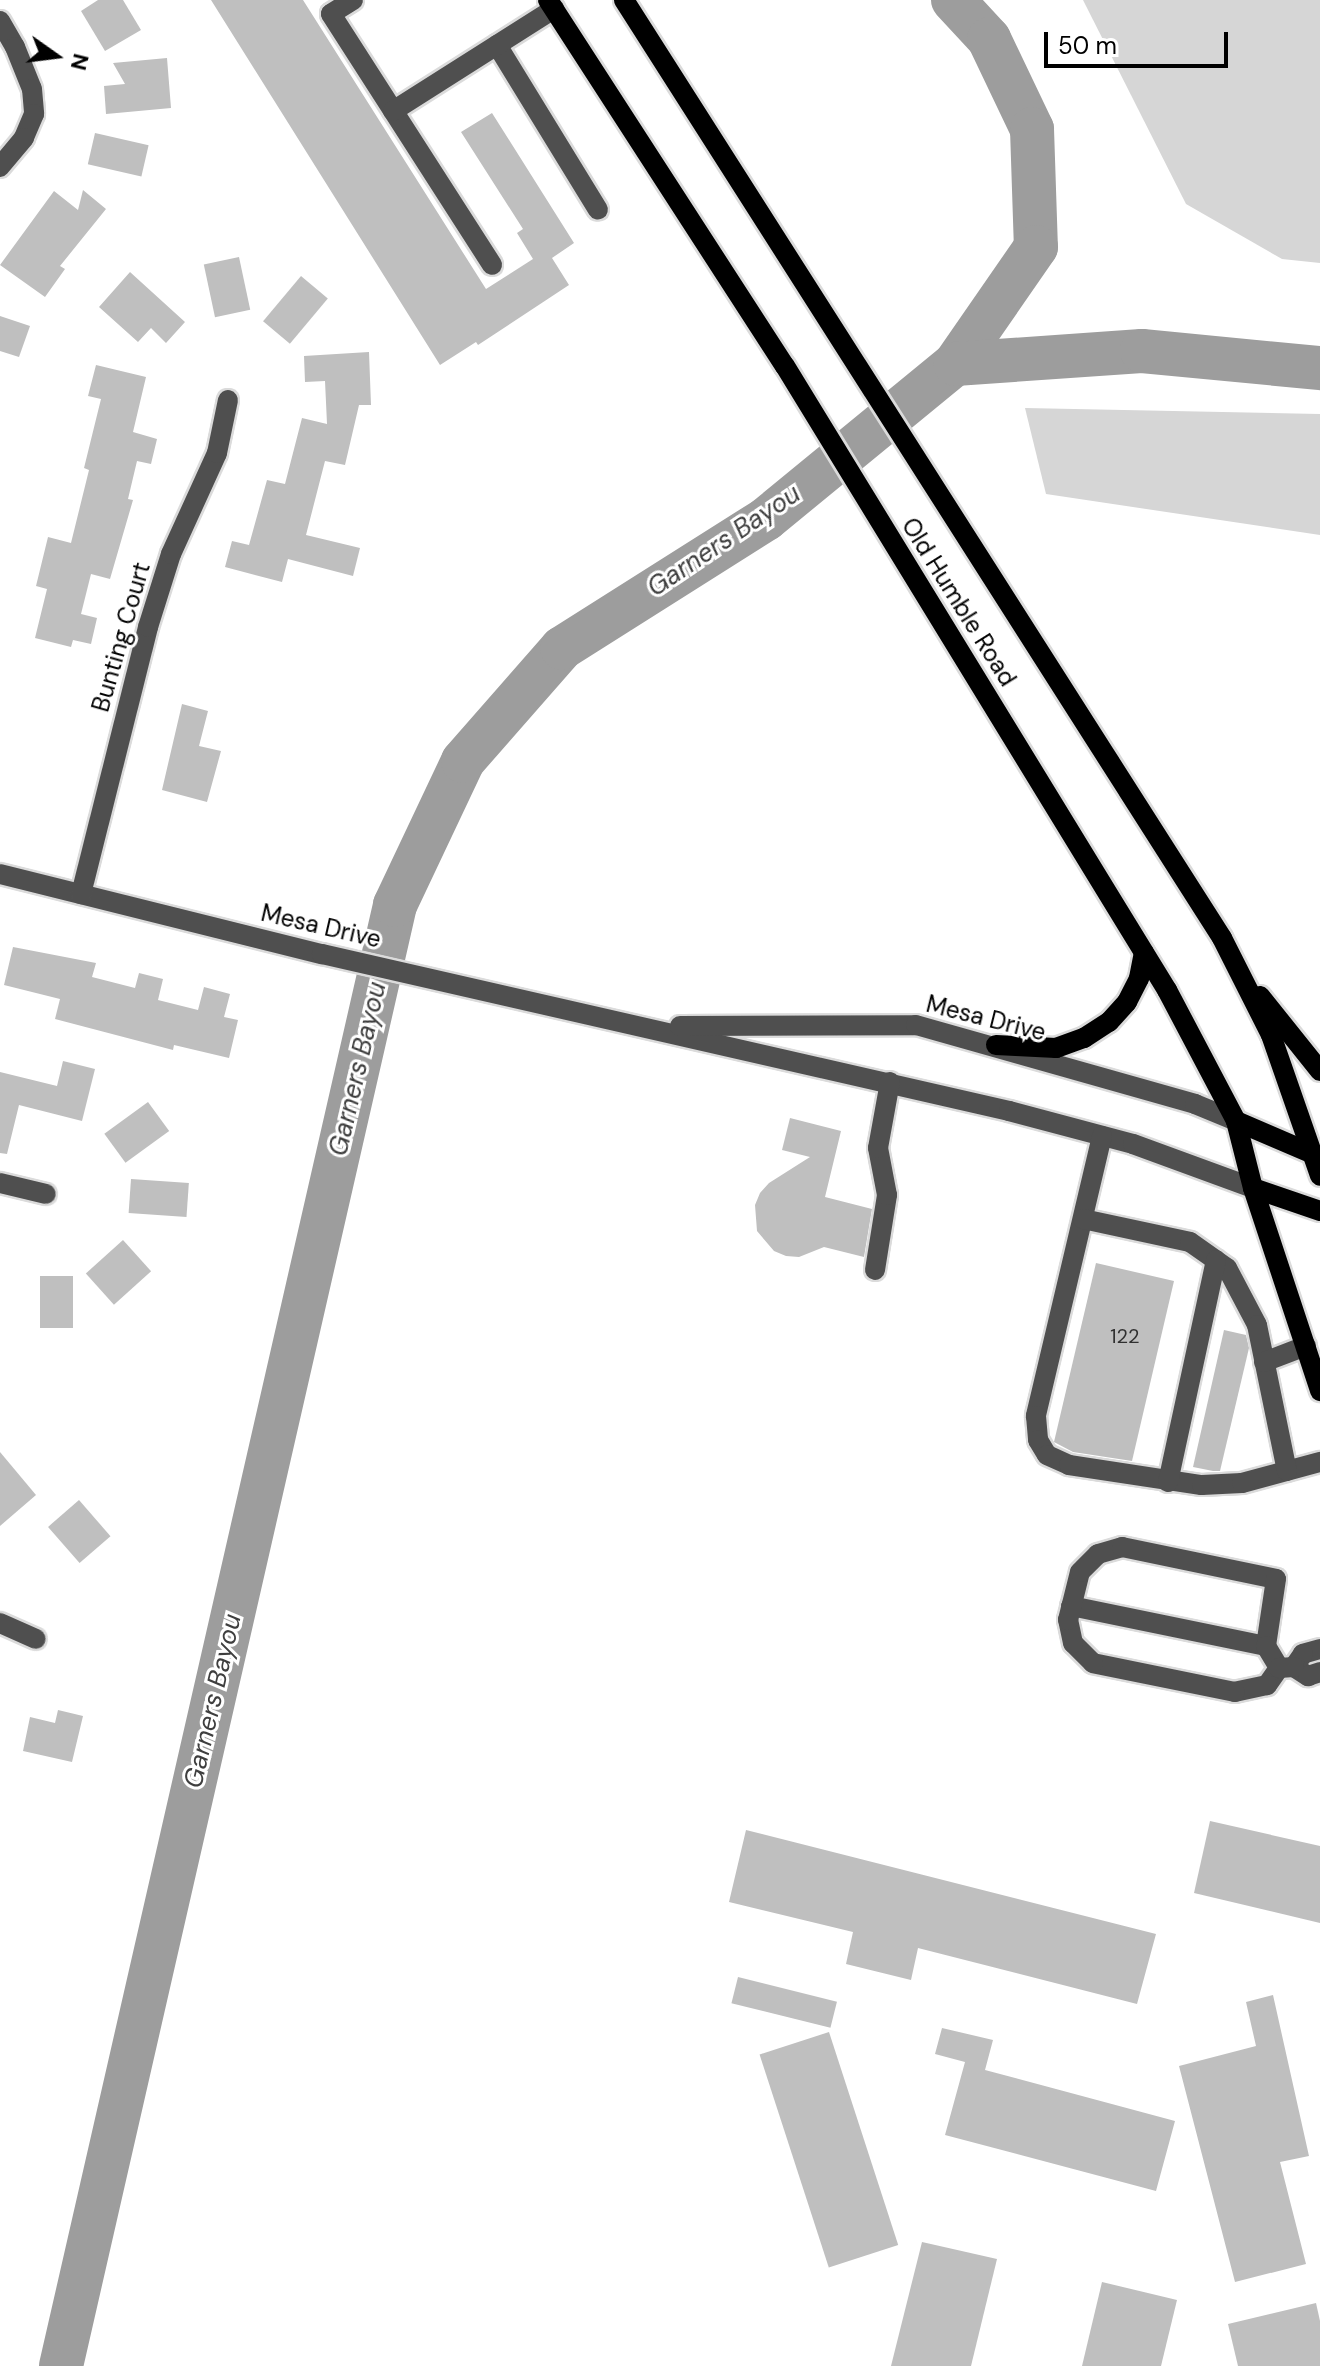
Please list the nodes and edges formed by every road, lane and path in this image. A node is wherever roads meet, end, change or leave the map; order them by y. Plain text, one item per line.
1 (353, 0) edge
2 (624, 0) edge
3 (557, 3) edge
4 (0, 21) edge
5 (497, 45) junction
6 (393, 111) junction
7 (0, 167) edge
8 (598, 210) dead end
9 (492, 265) dead end
10 (228, 400) dead end
11 (0, 874) edge
12 (81, 894) junction
13 (1227, 951) junction
14 (1144, 952) junction
15 (632, 1026) junction
16 (996, 1045) junction
17 (1320, 1071) edge
18 (890, 1082) junction
19 (1236, 1121) junction
20 (1102, 1136) junction
21 (1316, 1155) edge
22 (1320, 1176) edge
23 (0, 1183) edge
24 (1253, 1188) junction
25 (46, 1194) dead end
26 (1320, 1211) edge
27 (1083, 1219) junction
28 (1216, 1260) junction
29 (875, 1270) dead end
30 (1306, 1346) junction
31 (1264, 1362) junction
32 (1320, 1391) edge
33 (1320, 1462) edge
34 (1287, 1471) junction
35 (1168, 1482) junction
36 (1071, 1606) junction
37 (0, 1623) edge
38 (36, 1639) dead end
39 (1266, 1646) junction
40 (1320, 1649) edge
41 (1286, 1668) junction
42 (1320, 1672) edge

1 - 6 street
2 - 13 main road, Old Humble Road
3 - 5 street
3 - 14 main road, Old Humble Road
4 - 7 street
5 - 6 street
5 - 8 street
6 - 9 street
10 - 12 street, Bunting Court
11 - 12 street, Mesa Drive
12 - 15 street, Mesa Drive
13 - 17 main road
13 - 21 main road, Old Humble Road
14 - 16 main road
14 - 19 main road, Old Humble Road
15 - 16 street, Mesa Drive
15 - 18 street, Mesa Drive
16 - 19 street, Mesa Drive
18 - 20 street, Mesa Drive
18 - 29 street
19 - 21 main road, Mesa Drive
19 - 24 main road, Old Humble Road
20 - 24 street, Mesa Drive
20 - 27 street
21 - 22 main road, Old Humble Road
23 - 25 street
24 - 26 main road
24 - 30 main road, Old Humble Road
27 - 28 street
27 - 35 street
28 - 31 street
28 - 35 street
30 - 31 street
30 - 32 main road, Old Humble Road
31 - 34 street
33 - 34 street
34 - 35 street
36 - 39 street
36 - 39 street
36 - 41 street
37 - 38 street
39 - 41 street
40 - 41 street
41 - 42 street

